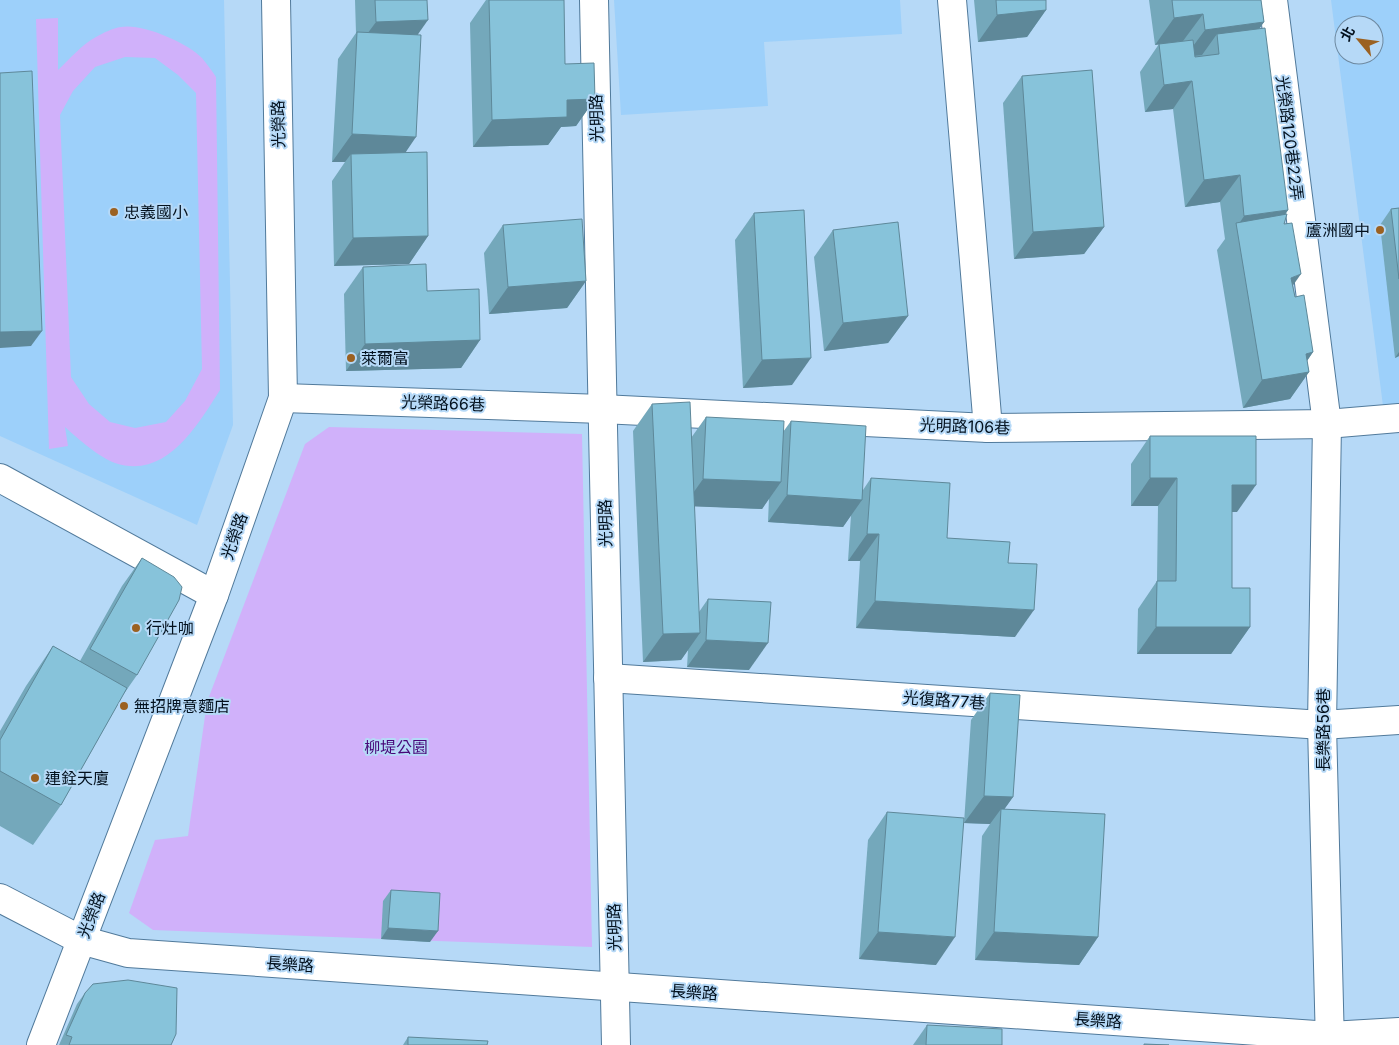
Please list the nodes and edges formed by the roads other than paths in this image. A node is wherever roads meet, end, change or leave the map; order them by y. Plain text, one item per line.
1 (276, 0) edge
2 (594, 0) edge
3 (952, 0) edge
4 (1273, 0) edge
5 (283, 398) junction
6 (602, 408) junction
7 (1399, 418) edge
8 (1327, 424) junction
9 (988, 428) junction
10 (0, 478) edge
11 (214, 595) junction
12 (608, 678) junction
13 (1399, 720) edge
14 (1322, 724) junction
15 (0, 898) edge
16 (81, 940) junction
17 (615, 987) junction
18 (1399, 1032) edge
19 (1330, 1041) edge
20 (41, 1045) edge
21 (616, 1045) edge

1 - 5 street, 光榮路
2 - 6 street, 光明路
3 - 9 street
4 - 8 street, 光榮路120巷22弄
5 - 6 street, 光榮路66巷
5 - 11 street, 光榮路
6 - 9 street, 光明路106巷
6 - 12 street, 光明路
7 - 8 street, 光明路106巷
8 - 9 street, 光明路106巷
8 - 14 street, 長樂路56巷
10 - 11 street
11 - 16 street, 光榮路
12 - 14 street, 光復路77巷
12 - 17 street, 光明路
13 - 14 street, 光復路77巷
14 - 19 street, 長樂路56巷
15 - 16 street, 長樂路
16 - 17 street, 長樂路
16 - 20 street, 光榮路
17 - 19 street, 長樂路
17 - 21 street, 光明路
18 - 19 street, 長樂路

